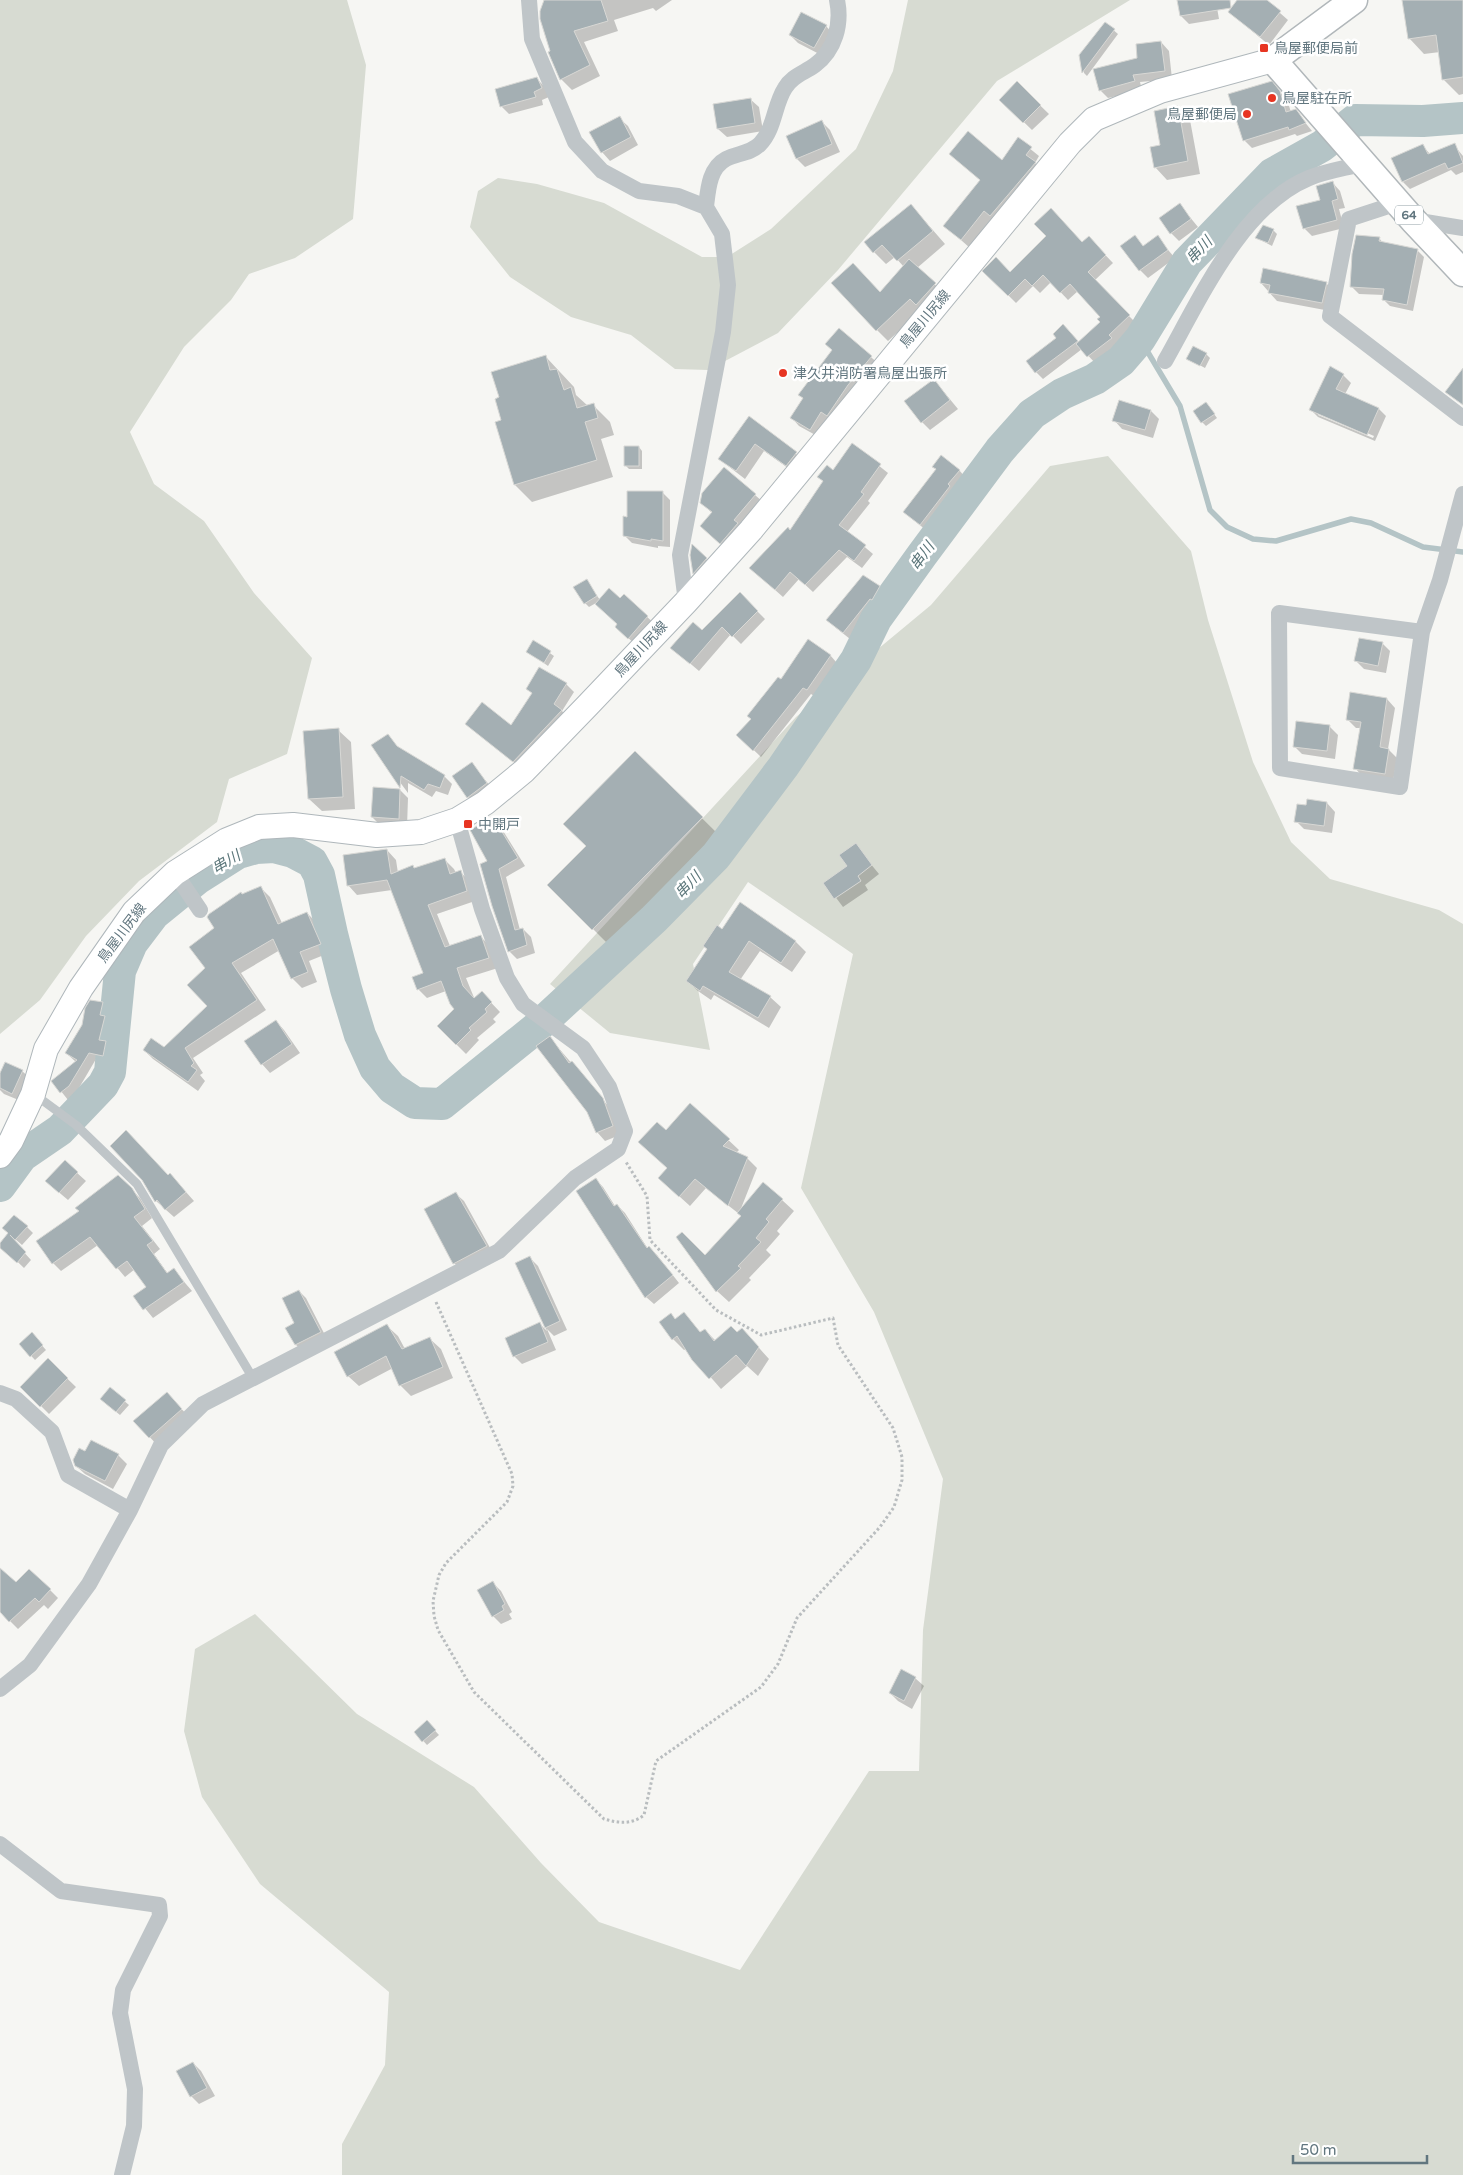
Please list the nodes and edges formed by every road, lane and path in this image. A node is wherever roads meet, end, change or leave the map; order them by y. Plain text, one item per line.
1 (529, 0) edge
2 (837, 0) edge
3 (1354, 0) edge
4 (1273, 60) junction
5 (1361, 159) junction
6 (706, 207) junction
7 (1406, 212) junction
8 (1463, 228) edge
9 (1463, 273) edge
10 (1165, 362) dead end
11 (1463, 418) edge
12 (1463, 494) edge
13 (686, 602) junction
14 (1422, 632) junction
15 (457, 820) junction
16 (178, 878) junction
17 (200, 910) dead end
18 (42, 1099) junction
19 (618, 1149) junction
20 (0, 1156) edge
21 (430, 1288) junction
22 (254, 1380) junction
23 (0, 1393) edge
24 (130, 1510) junction
25 (0, 1689) edge
26 (0, 1844) edge
27 (122, 2175) edge

1 - 6 street
2 - 6 street
3 - 4 main road
4 - 5 main road, 64
4 - 13 main road, 鳥屋川尻線
5 - 7 main road, 64
5 - 10 street
6 - 13 street
7 - 8 street
7 - 9 main road, 64
7 - 11 street
12 - 14 street
13 - 15 main road, 鳥屋川尻線
14 - 14 street
15 - 16 main road, 鳥屋川尻線
15 - 19 street
16 - 17 street
16 - 18 main road, 鳥屋川尻線
18 - 20 main road, 鳥屋川尻線
18 - 22 lane
19 - 21 street
19 - 21 path
21 - 22 street
22 - 24 street
23 - 24 street
24 - 25 street
26 - 27 street

